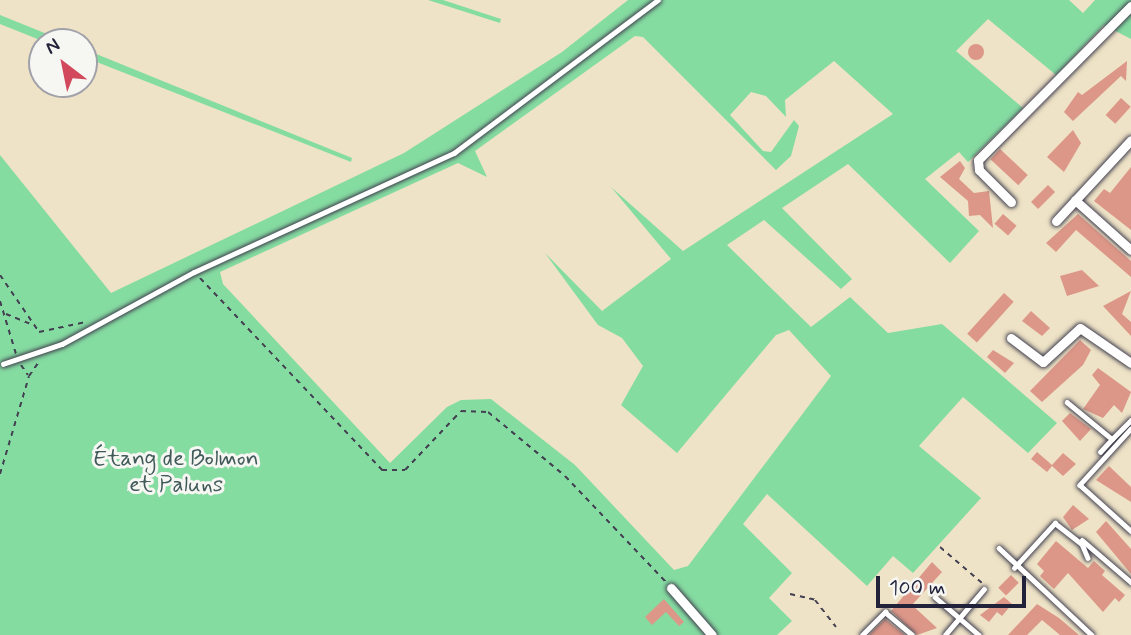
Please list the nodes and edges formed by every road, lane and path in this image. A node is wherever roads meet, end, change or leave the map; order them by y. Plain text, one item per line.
1 (659, 0) edge
2 (1131, 6) edge
3 (1131, 141) edge
4 (1076, 200) junction
5 (1012, 202) dead end
6 (1056, 221) dead end
7 (1131, 250) edge
8 (194, 272) junction
9 (0, 275) edge
10 (0, 301) edge
11 (4, 313) junction
12 (97, 325) junction
13 (34, 326) junction
14 (1012, 338) dead end
15 (50, 348) junction
16 (17, 359) junction
17 (1131, 363) edge
18 (3, 364) dead end
19 (29, 376) junction
20 (1070, 401) dead end
21 (1131, 420) edge
22 (1131, 429) edge
23 (1112, 439) junction
24 (1100, 452) dead end
25 (0, 474) edge
26 (1131, 531) edge
27 (1082, 540) dead end
28 (940, 547) dead end
29 (999, 548) dead end
30 (1088, 558) dead end
31 (1014, 568) junction
32 (1131, 582) edge
33 (671, 587) joint
34 (984, 590) joint
35 (790, 594) dead end
36 (935, 597) dead end
37 (960, 618) junction
38 (836, 627) dead end
39 (712, 635) edge
40 (862, 635) edge
41 (912, 635) edge
42 (945, 635) edge
43 (979, 635) edge
44 (1092, 635) edge

1 - 8 lane
2 - 5 street
3 - 4 street
4 - 6 street
4 - 7 street
8 - 12 lane
8 - 33 path
9 - 13 path
10 - 11 path
11 - 13 path
11 - 16 path
12 - 13 path
12 - 15 lane
14 - 17 street
15 - 16 lane
15 - 19 path
16 - 18 lane
16 - 19 path
19 - 25 path
20 - 23 lane
21 - 23 lane
22 - 26 lane
23 - 24 lane
27 - 32 lane
28 - 34 path
29 - 31 lane
30 - 31 lane
31 - 44 lane
33 - 39 street
34 - 37 lane
35 - 38 path
36 - 37 lane
37 - 42 lane
37 - 43 lane
40 - 41 lane

